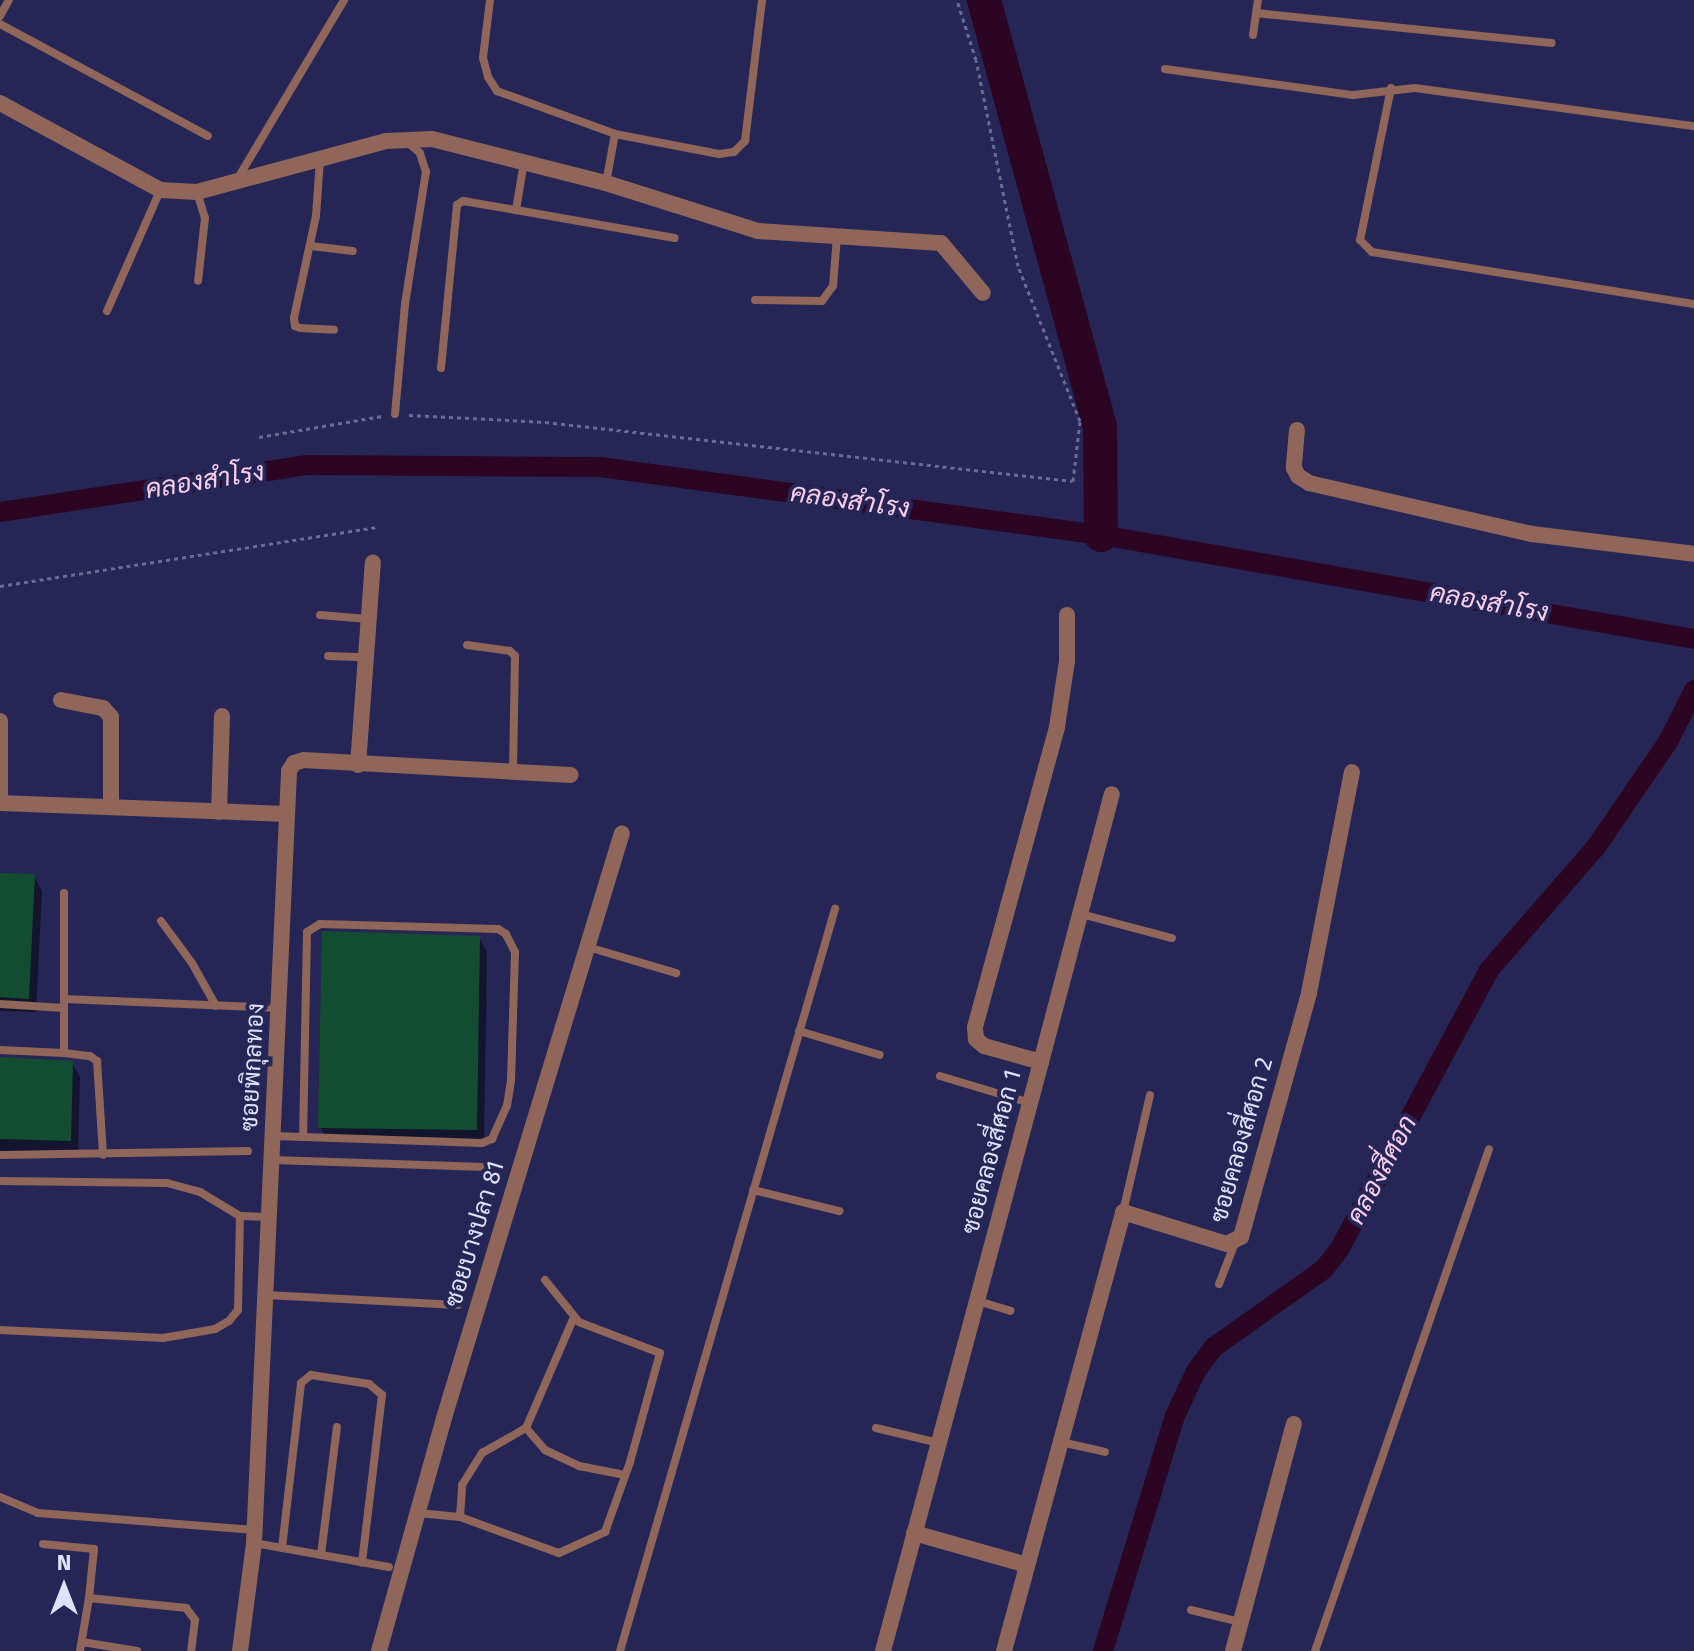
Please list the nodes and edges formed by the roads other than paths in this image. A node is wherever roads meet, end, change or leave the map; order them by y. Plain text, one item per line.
1 (9, 0) edge
2 (344, 0) edge
3 (490, 0) edge
4 (762, 0) edge
5 (1258, 0) edge
6 (1256, 13) junction
7 (0, 16) edge
8 (0, 24) edge
9 (1253, 35) dead end
10 (1551, 43) dead end
11 (1165, 69) dead end
12 (1391, 88) junction
13 (0, 103) edge
14 (1694, 126) edge
15 (615, 134) junction
16 (208, 136) dead end
17 (404, 139) junction
18 (320, 160) junction
19 (524, 161) junction
20 (237, 181) junction
21 (606, 183) junction
22 (160, 190) junction
23 (197, 192) junction
24 (516, 210) junction
25 (837, 235) junction
26 (675, 238) dead end
27 (311, 246) junction
28 (353, 251) dead end
29 (198, 281) dead end
30 (983, 293) dead end
31 (755, 300) dead end
32 (1694, 304) edge
33 (107, 311) dead end
34 (334, 330) dead end
35 (441, 368) dead end
36 (395, 414) road end
37 (1297, 430) dead end
38 (1694, 554) edge
39 (373, 563) dead end
40 (320, 615) dead end
41 (1067, 615) dead end
42 (368, 619) junction
43 (467, 645) dead end
44 (328, 656) dead end
45 (365, 657) junction
46 (61, 700) dead end
47 (222, 716) dead end
48 (0, 721) edge
49 (358, 765) junction
50 (513, 772) junction
51 (1352, 772) dead end
52 (571, 775) dead end
53 (1112, 794) dead end
54 (0, 803) edge
55 (111, 807) junction
56 (219, 812) junction
57 (287, 814) junction
58 (622, 833) dead end
59 (64, 893) dead end
60 (835, 909) dead end
61 (1080, 914) junction
62 (161, 921) dead end
63 (1172, 938) dead end
64 (588, 947) junction
65 (676, 973) dead end
66 (0, 1004) edge
67 (64, 1004) junction
68 (216, 1006) junction
69 (280, 1008) junction
70 (799, 1031) junction
71 (0, 1050) edge
72 (64, 1053) junction
73 (880, 1055) dead end
74 (1041, 1062) junction
75 (940, 1076) dead end
76 (1150, 1095) dead end
77 (1030, 1103) junction
78 (303, 1137) junction
79 (271, 1149) junction
80 (1489, 1149) dead end
81 (248, 1151) dead end
82 (0, 1155) edge
83 (103, 1155) junction
84 (485, 1167) dead end
85 (0, 1181) edge
86 (753, 1190) junction
87 (839, 1211) dead end
88 (1123, 1212) junction
89 (240, 1216) junction
90 (270, 1217) junction
91 (1235, 1243) junction
92 (545, 1280) dead end
93 (1219, 1284) dead end
94 (266, 1295) junction
95 (977, 1301) junction
96 (458, 1305) dead end
97 (1011, 1311) dead end
98 (574, 1317) junction
99 (0, 1330) edge
100 (1294, 1424) dead end
101 (337, 1427) dead end
102 (526, 1428) junction
103 (876, 1428) dead end
104 (1060, 1442) junction
105 (939, 1443) junction
106 (1105, 1452) dead end
107 (625, 1475) junction
108 (0, 1497) edge
109 (417, 1513) junction
110 (460, 1517) junction
111 (914, 1533) junction
112 (254, 1537) junction
113 (43, 1544) dead end
114 (282, 1548) junction
115 (321, 1555) junction
116 (362, 1563) junction
117 (1027, 1565) junction
118 (389, 1567) dead end
119 (89, 1598) junction
120 (1191, 1610) dead end
121 (1241, 1622) junction
122 (81, 1646) edge
123 (137, 1651) edge
124 (191, 1651) edge
125 (240, 1651) edge
126 (379, 1651) edge
127 (620, 1651) edge
128 (883, 1651) edge
129 (1004, 1651) edge
130 (1233, 1651) edge
131 (1315, 1651) edge

1 - 7 lane
2 - 20 lane
3 - 15 lane
4 - 15 lane
5 - 6 lane
6 - 9 lane
6 - 10 lane
8 - 16 lane
11 - 12 lane
12 - 14 lane
12 - 32 lane
13 - 22 street
15 - 21 lane
17 - 18 street
17 - 19 street
17 - 36 lane
18 - 20 street
18 - 27 lane
19 - 21 street
19 - 24 lane
20 - 23 street
21 - 25 street
22 - 23 street
22 - 33 lane
23 - 29 lane
24 - 26 lane
24 - 35 lane
25 - 30 street
25 - 31 lane
27 - 28 lane
27 - 34 lane
37 - 38 street
39 - 42 street
40 - 42 lane
41 - 74 street, ซอยคลองสี่ศอก 1
42 - 45 street
43 - 50 lane
44 - 45 lane
45 - 49 street
46 - 55 street
47 - 56 street
48 - 54 street
49 - 50 street, ซอยพิกุลทอง
49 - 57 street, ซอยพิกุลทอง
50 - 52 street, ซอยพิกุลทอง
51 - 91 street, ซอยคลองสี่ศอก 2
53 - 61 street
54 - 55 street
55 - 56 street
56 - 57 street
57 - 69 street, ซอยพิกุลทอง
58 - 64 street, ซอยบางปลา 81
59 - 67 lane
60 - 70 lane
61 - 63 lane
61 - 74 street
62 - 68 lane
64 - 65 lane
64 - 109 street, ซอยบางปลา 81
66 - 67 lane
67 - 68 lane
67 - 72 lane
68 - 69 lane
69 - 79 street, ซอยพิกุลทอง
70 - 73 lane
70 - 86 lane
71 - 72 lane
72 - 83 lane
74 - 77 street, ซอยคลองสี่ศอก 1
75 - 77 lane
76 - 88 lane
77 - 95 street, ซอยคลองสี่ศอก 1
78 - 78 lane
78 - 79 lane
79 - 84 lane
79 - 90 street, ซอยพิกุลทอง
80 - 131 lane
81 - 83 lane
82 - 83 lane
85 - 89 lane
86 - 87 lane
86 - 127 lane
88 - 91 street, ซอยคลองสี่ศอก 2
88 - 104 street
89 - 90 lane
89 - 99 lane
90 - 94 street, ซอยพิกุลทอง
91 - 93 lane
92 - 98 lane
94 - 96 lane
94 - 112 street, ซอยพิกุลทอง
95 - 97 lane
95 - 105 street, ซอยคลองสี่ศอก 1
98 - 102 lane
98 - 107 lane
100 - 121 street
101 - 115 lane
102 - 107 lane
102 - 110 lane
103 - 105 lane
104 - 106 lane
104 - 117 street
105 - 111 street, ซอยคลองสี่ศอก 1
107 - 110 lane
108 - 112 lane
109 - 110 lane
109 - 126 street, ซอยบางปลา 81
111 - 117 street
111 - 128 street, ซอยคลองสี่ศอก 1
112 - 114 lane
112 - 125 street, ซอยพิกุลทอง
113 - 119 lane
114 - 115 lane
114 - 116 lane
115 - 116 lane
116 - 118 lane
117 - 129 street
119 - 122 lane
119 - 124 lane
120 - 121 lane
121 - 130 street
122 - 123 lane

